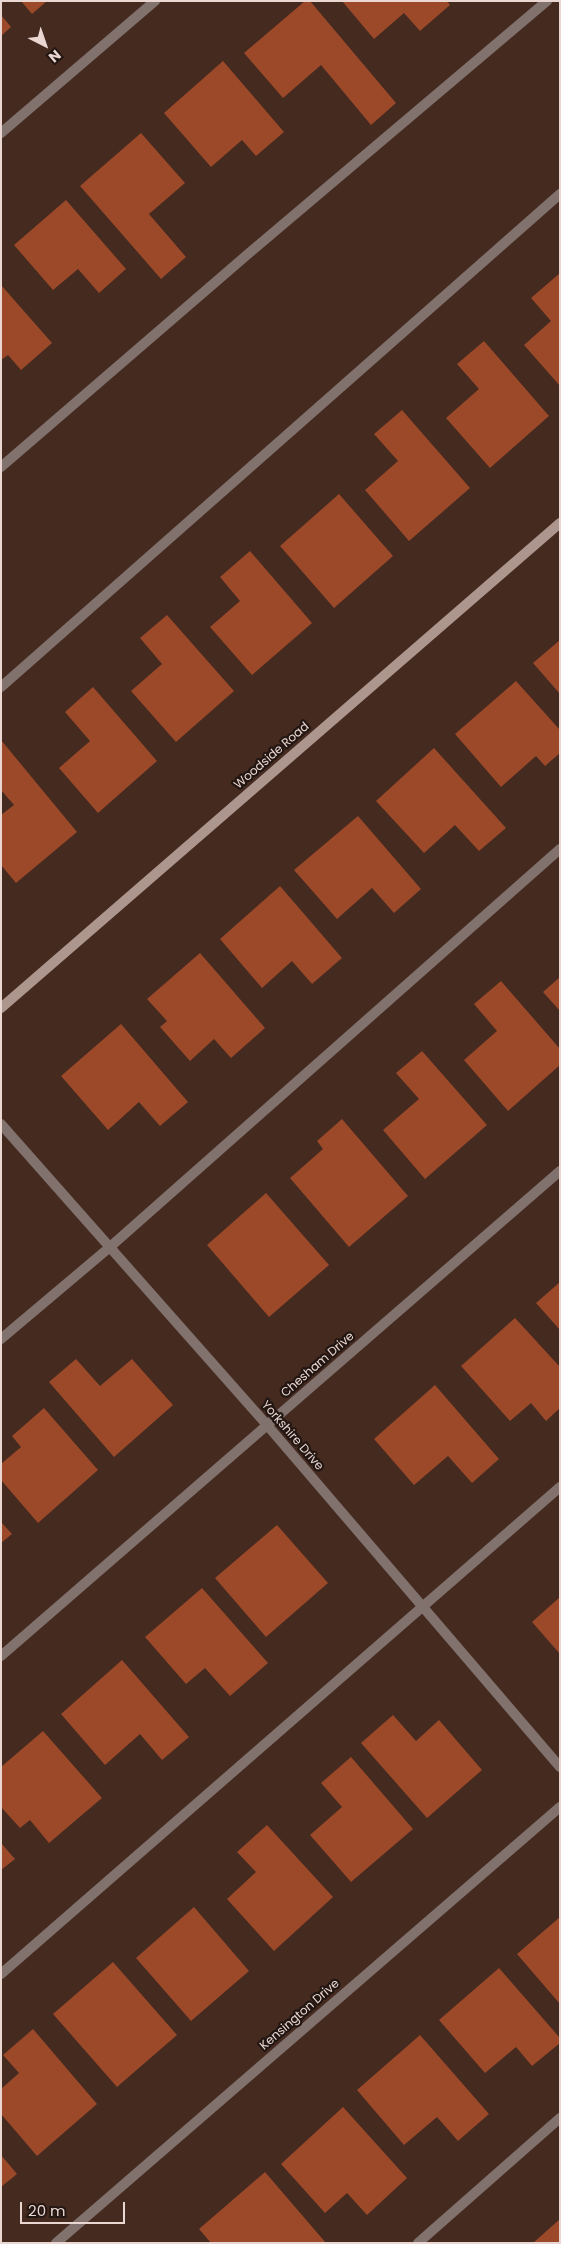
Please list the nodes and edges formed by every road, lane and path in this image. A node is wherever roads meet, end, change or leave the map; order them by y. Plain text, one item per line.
1 (155, 1) edge
2 (547, 1) edge
3 (1, 133) edge
4 (560, 194) edge
5 (1, 466) edge
6 (560, 523) edge
7 (1, 686) edge
8 (560, 849) edge
9 (1, 1008) edge
10 (1, 1124) edge
11 (560, 1171) edge
12 (110, 1247) junction
13 (1, 1339) edge
14 (267, 1425) junction
15 (560, 1487) edge
16 (422, 1606) junction
17 (1, 1656) edge
18 (560, 1767) edge
19 (560, 1807) edge
20 (1, 1974) edge
21 (560, 2118) edge
22 (56, 2243) edge
23 (418, 2243) edge

1 - 3 street
2 - 5 street
4 - 7 street
6 - 9 street, Woodside Road
8 - 12 street
10 - 12 street, Yorkshire Drive
11 - 14 street, Chesham Drive
12 - 13 street
12 - 14 street, Yorkshire Drive
14 - 16 street, Yorkshire Drive
14 - 17 street, Chesham Drive
15 - 16 street
16 - 18 street, Yorkshire Drive
16 - 20 street
19 - 22 street, Kensington Drive
21 - 23 street

